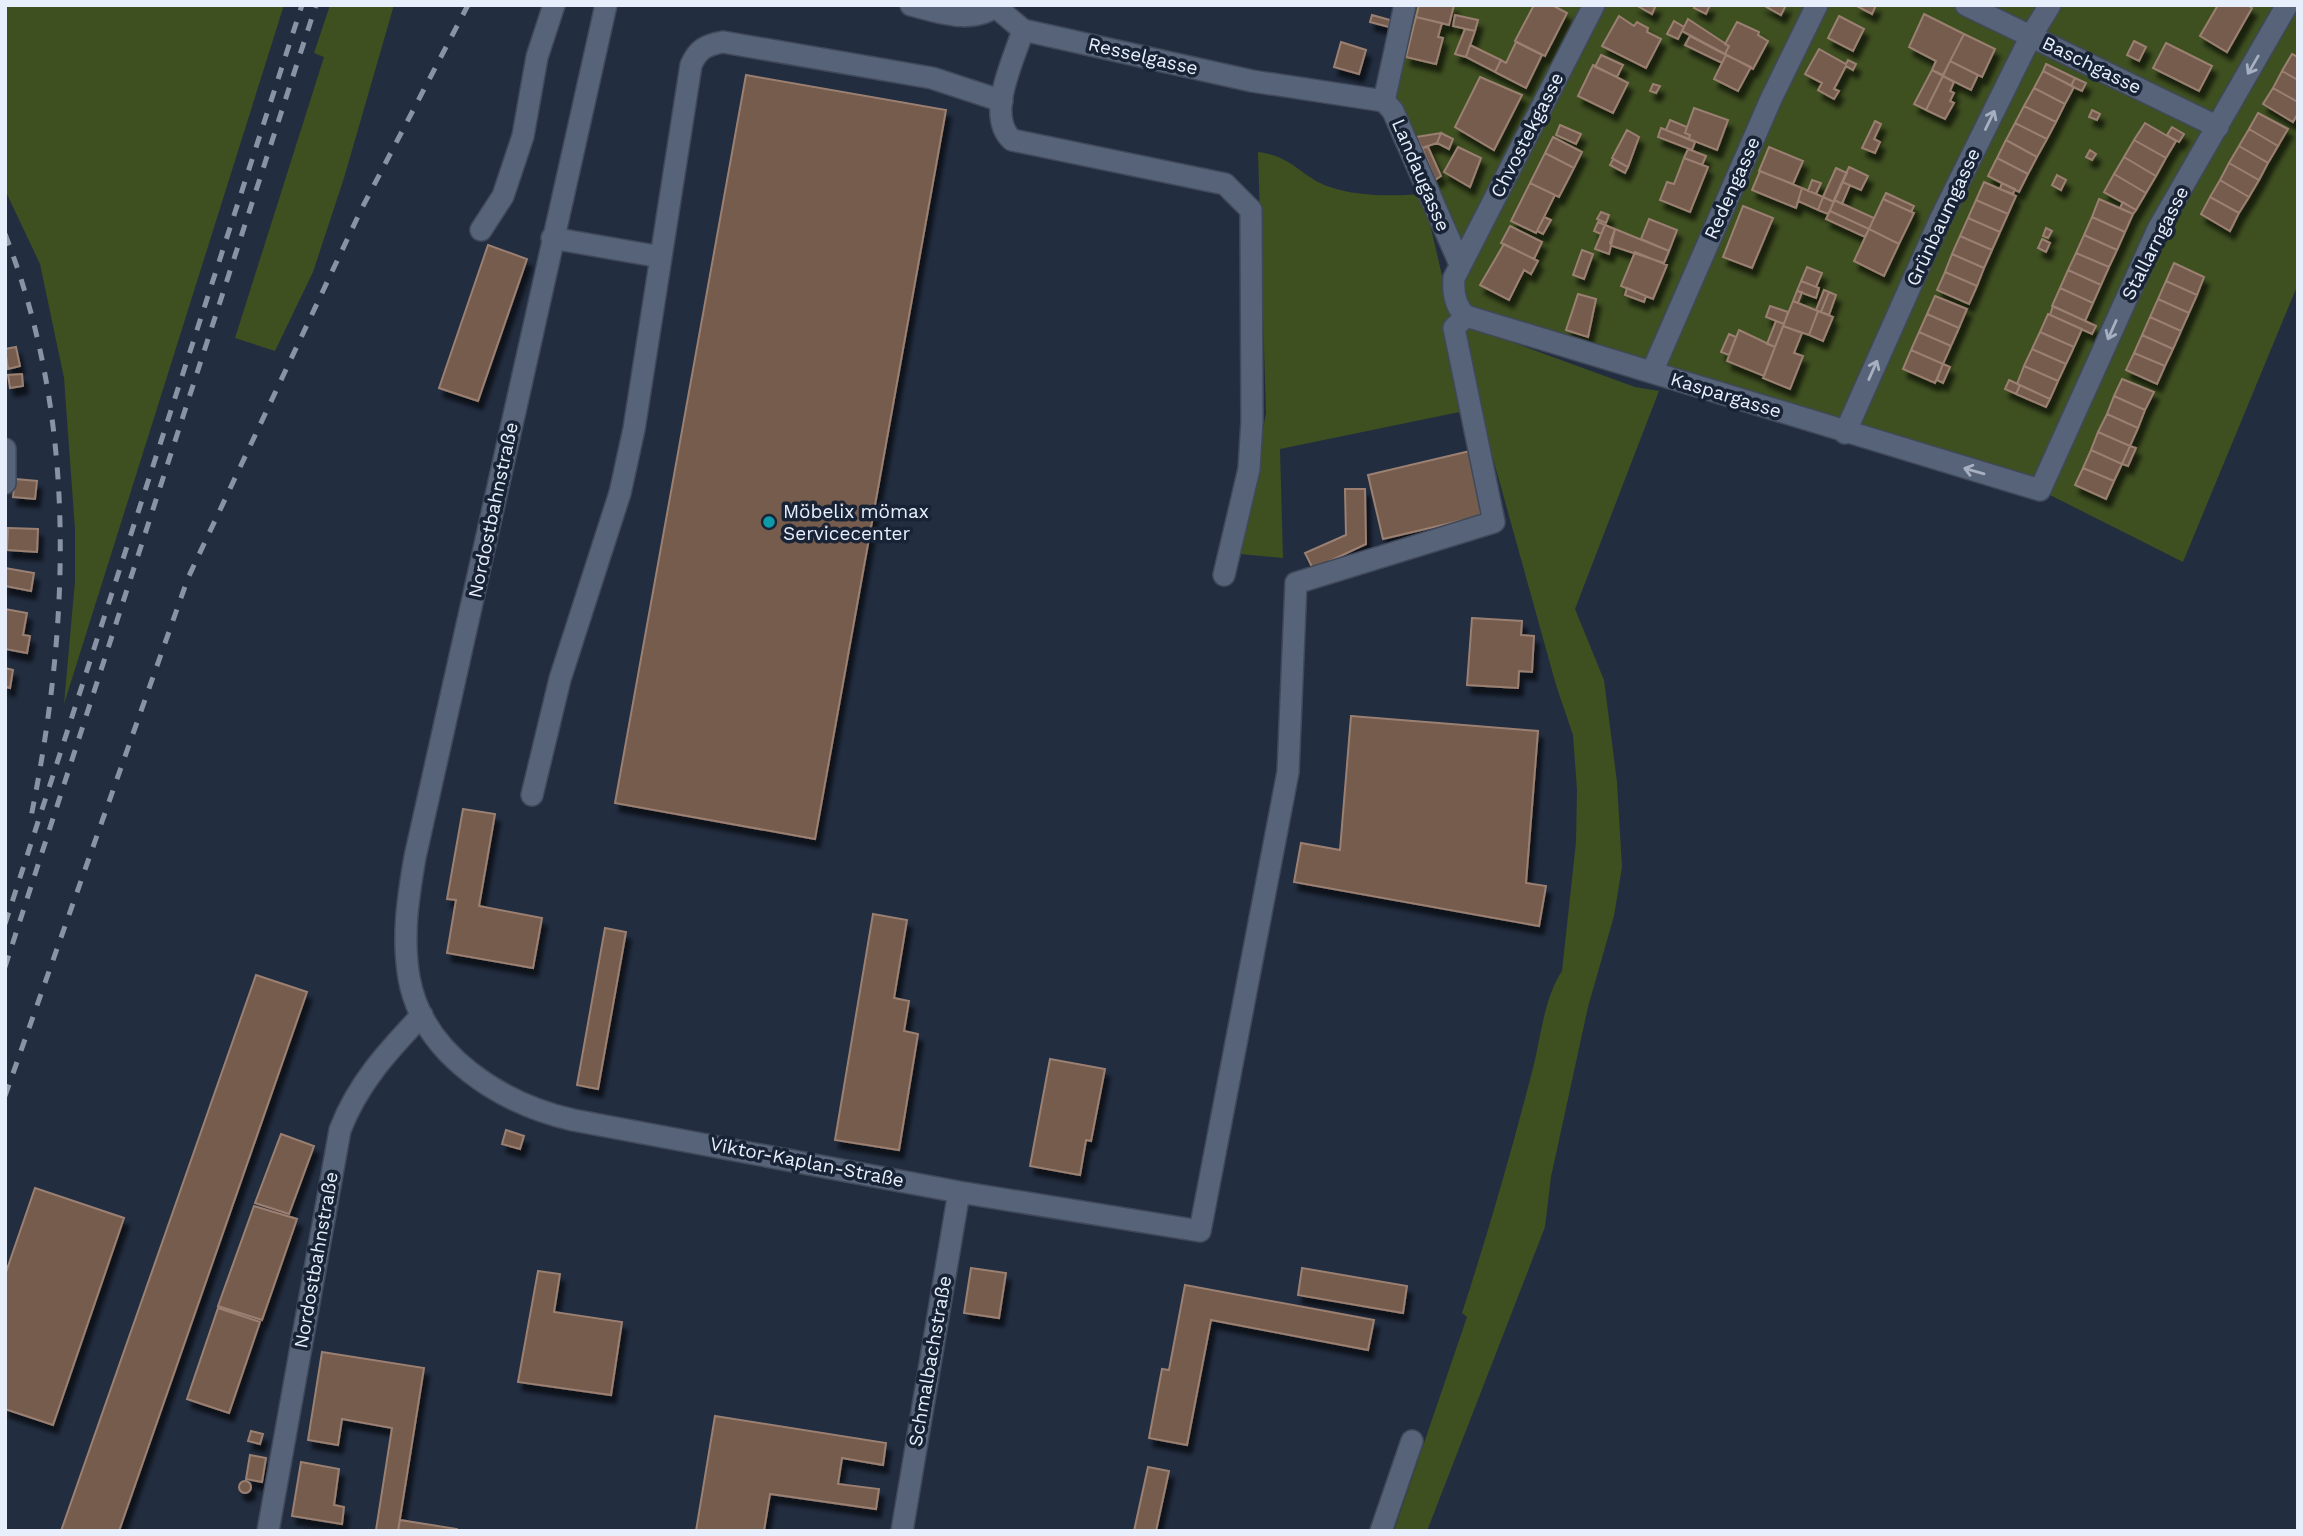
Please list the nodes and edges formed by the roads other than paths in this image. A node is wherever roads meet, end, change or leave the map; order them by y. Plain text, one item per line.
1 (554, 5) edge
2 (606, 5) edge
3 (911, 5) edge
4 (1405, 5) edge
5 (1594, 5) edge
6 (1817, 5) edge
7 (1966, 5) edge
8 (2050, 5) edge
9 (2287, 5) edge
10 (997, 6) edge
11 (1023, 30) junction
12 (2031, 36) junction
13 (1002, 101) junction
14 (1384, 101) junction
15 (2218, 127) junction
16 (481, 230) dead end
17 (552, 238) junction
18 (661, 257) junction
19 (1460, 264) junction
20 (1466, 316) junction
21 (1652, 372) junction
22 (1845, 433) junction
23 (5, 449) edge
24 (5, 483) edge
25 (2040, 490) joint
26 (1224, 575) dead end
27 (532, 795) dead end
28 (422, 1015) junction
29 (438, 1039) joint
30 (959, 1192) junction
31 (1412, 1441) dead end
32 (268, 1531) edge
33 (902, 1531) edge
34 (1381, 1531) edge

1 - 16 street
2 - 17 street, Nordostbahnstraße
3 - 10 street, Resselgasse
4 - 14 street, Landaugasse
5 - 19 street, Chvostekgasse
6 - 21 street, Redengasse
7 - 12 street, Baschgasse
8 - 12 street, Grünbaumgasse
9 -> 15 street, Stallarngasse
10 - 11 street, Resselgasse
11 - 13 street
11 - 14 street, Resselgasse
12 - 15 street, Baschgasse
22 -> 12 street, Grünbaumgasse
13 - 18 street
13 - 26 street
14 - 19 street, Landaugasse
15 -> 25 street, Stallarngasse
17 - 18 street
17 - 28 street, Nordostbahnstraße
18 - 27 street
19 - 20 street
20 - 21 street, Kaspargasse
20 - 30 street, Viktor-Kaplan-Straße
21 - 22 street, Kaspargasse
25 -> 22 street, Kaspargasse
23 - 24 street
28 - 29 street, Nordostbahnstraße
28 - 32 street, Nordostbahnstraße
29 - 30 street, Viktor-Kaplan-Straße
30 - 33 street, Schmalbachstraße
31 - 34 street

